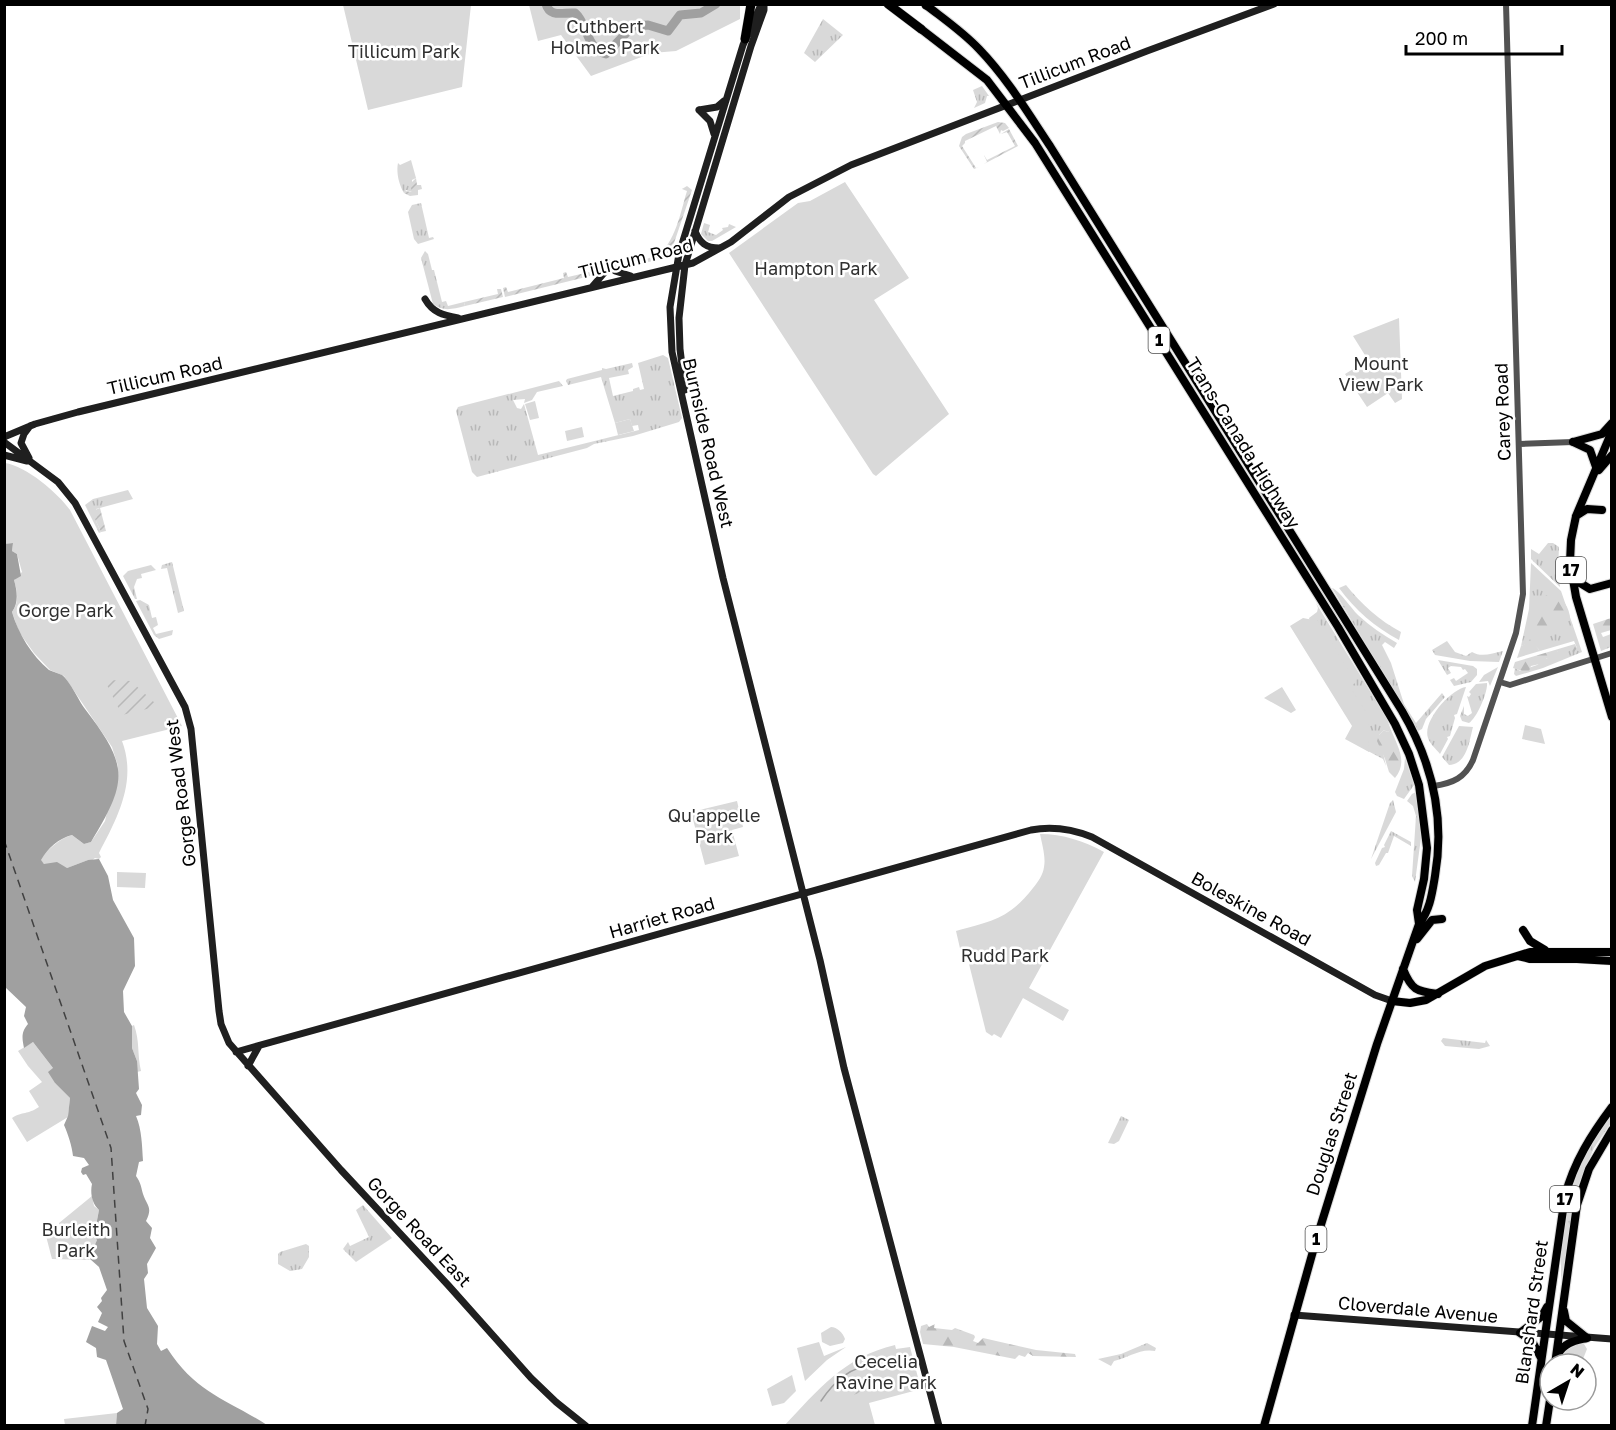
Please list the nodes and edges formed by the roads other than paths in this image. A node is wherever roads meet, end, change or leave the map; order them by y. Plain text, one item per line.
1 (751, 4) edge
2 (888, 4) edge
3 (926, 4) edge
4 (1274, 4) edge
5 (1506, 4) edge
6 (764, 5) edge
7 (921, 29) joint
8 (745, 39) junction
9 (726, 99) junction
10 (1020, 100) junction
11 (1007, 105) junction
12 (715, 136) junction
13 (695, 231) junction
14 (722, 248) junction
15 (685, 265) junction
16 (676, 267) junction
17 (633, 277) junction
18 (592, 287) junction
19 (425, 299) dead end
20 (460, 319) junction
21 (1611, 423) edge
22 (690, 425) junction
23 (30, 426) junction
24 (1611, 432) edge
25 (4, 437) edge
26 (4, 442) edge
27 (1573, 442) junction
28 (1520, 444) junction
29 (4, 455) edge
30 (1611, 455) edge
31 (32, 463) junction
32 (1596, 467) junction
33 (1590, 482) junction
34 (1602, 510) dead end
35 (1576, 516) junction
36 (1572, 578) junction
37 (1611, 583) edge
38 (1611, 653) edge
39 (1594, 658) junction
40 (1501, 680) junction
41 (1611, 717) edge
42 (1409, 754) joint
43 (1428, 767) joint
44 (1434, 786) junction
45 (1096, 840) joint
46 (802, 894) junction
47 (1442, 919) dead end
48 (1419, 924) junction
49 (1523, 930) dead end
50 (1413, 944) junction
51 (1546, 951) junction
52 (1611, 952) edge
53 (1518, 956) junction
54 (1611, 961) edge
55 (1403, 969) junction
56 (1438, 994) junction
57 (1392, 1001) junction
58 (260, 1046) junction
59 (236, 1052) junction
60 (248, 1066) junction
61 (1611, 1107) edge
62 (1611, 1130) edge
63 (1550, 1302) junction
64 (1563, 1305) junction
65 (1294, 1315) junction
66 (1520, 1333) junction
67 (1546, 1333) junction
68 (1559, 1335) junction
69 (1587, 1338) junction
70 (1611, 1339) edge
71 (1543, 1352) edge
72 (1556, 1352) edge
73 (1559, 1352) edge
74 (1538, 1353) edge
75 (1538, 1389) edge
76 (586, 1425) edge
77 (939, 1425) edge
78 (1264, 1425) edge
79 (1533, 1425) edge

1 - 8 highway
2 - 7 highway, Trans-Canada Highway / 1
3 - 10 highway, Trans-Canada Highway / 1
4 - 10 main road, Tillicum Road
5 - 28 street, Carey Road
6 - 8 main road, Burnside Road West
6 - 13 main road
7 - 11 highway, Trans-Canada Highway / 1
8 - 9 main road, Burnside Road West
9 - 12 main road, Burnside Road West
9 - 12 main road
10 - 11 main road, Tillicum Road
10 - 43 highway, Trans-Canada Highway / 1
11 - 14 main road, Tillicum Road
11 - 42 highway, Trans-Canada Highway / 1
12 - 16 main road, Burnside Road West
13 - 14 main road
13 - 15 main road
14 - 15 main road, Tillicum Road
15 - 16 main road, Tillicum Road
15 - 22 main road
16 - 17 main road, Tillicum Road
16 - 22 main road, Burnside Road West
17 - 18 main road, Tillicum Road
17 - 18 main road
18 - 20 main road, Tillicum Road
19 - 20 main road
20 - 23 main road, Tillicum Road
21 - 27 highway
22 - 46 main road, Burnside Road West
23 - 25 main road, Tillicum Road
23 - 31 main road
24 - 32 highway, 17
26 - 31 main road, Gorge Road West
27 - 28 street
27 - 32 highway
28 - 40 street, Carey Road
29 - 31 main road
30 - 33 highway
31 - 59 main road, Gorge Road West
32 - 33 highway, 17
33 - 35 highway, 17
34 - 35 highway
35 - 36 highway, 17
36 - 37 highway
36 - 39 highway, 17
38 - 39 street
39 - 40 street
39 - 41 highway, 17
40 - 44 street, Carey Road
42 - 48 highway, Douglas Street / 1
43 - 44 highway, Douglas Street / 1
44 - 48 highway, Douglas Street / 1
45 - 46 main road, Harriet Road
45 - 57 main road, Boleskine Road
46 - 58 main road, Harriet Road
46 - 77 main road, Burnside Road West
47 - 50 highway
48 - 50 highway, Douglas Street / 1
49 - 51 main road
50 - 55 highway, Douglas Street / 1
51 - 52 main road
51 - 53 main road
53 - 54 main road
53 - 56 main road
55 - 56 highway
55 - 57 highway, Douglas Street / 1
56 - 57 main road
57 - 65 highway, Douglas Street / 1
58 - 59 main road, Harriet Road
58 - 60 main road
59 - 60 main road, Gorge Road East
60 - 76 main road, Gorge Road East
61 - 63 highway, Blanshard Street / 17
62 - 64 highway, 17
63 - 66 highway
63 - 67 highway, Blanshard Street / 17
64 - 68 highway, 17
64 - 69 highway
65 - 66 main road, Cloverdale Avenue
65 - 78 highway, Douglas Street / 1
66 - 67 main road, Cloverdale Avenue
66 - 74 highway
67 - 68 main road, Cloverdale Avenue
67 - 71 highway, Blanshard Street / 17
68 - 69 main road, Cloverdale Avenue
68 - 72 highway, Blanshard Street / 17
69 - 70 main road, Cloverdale Avenue
69 - 73 highway
75 - 79 highway, Blanshard Street / 17

